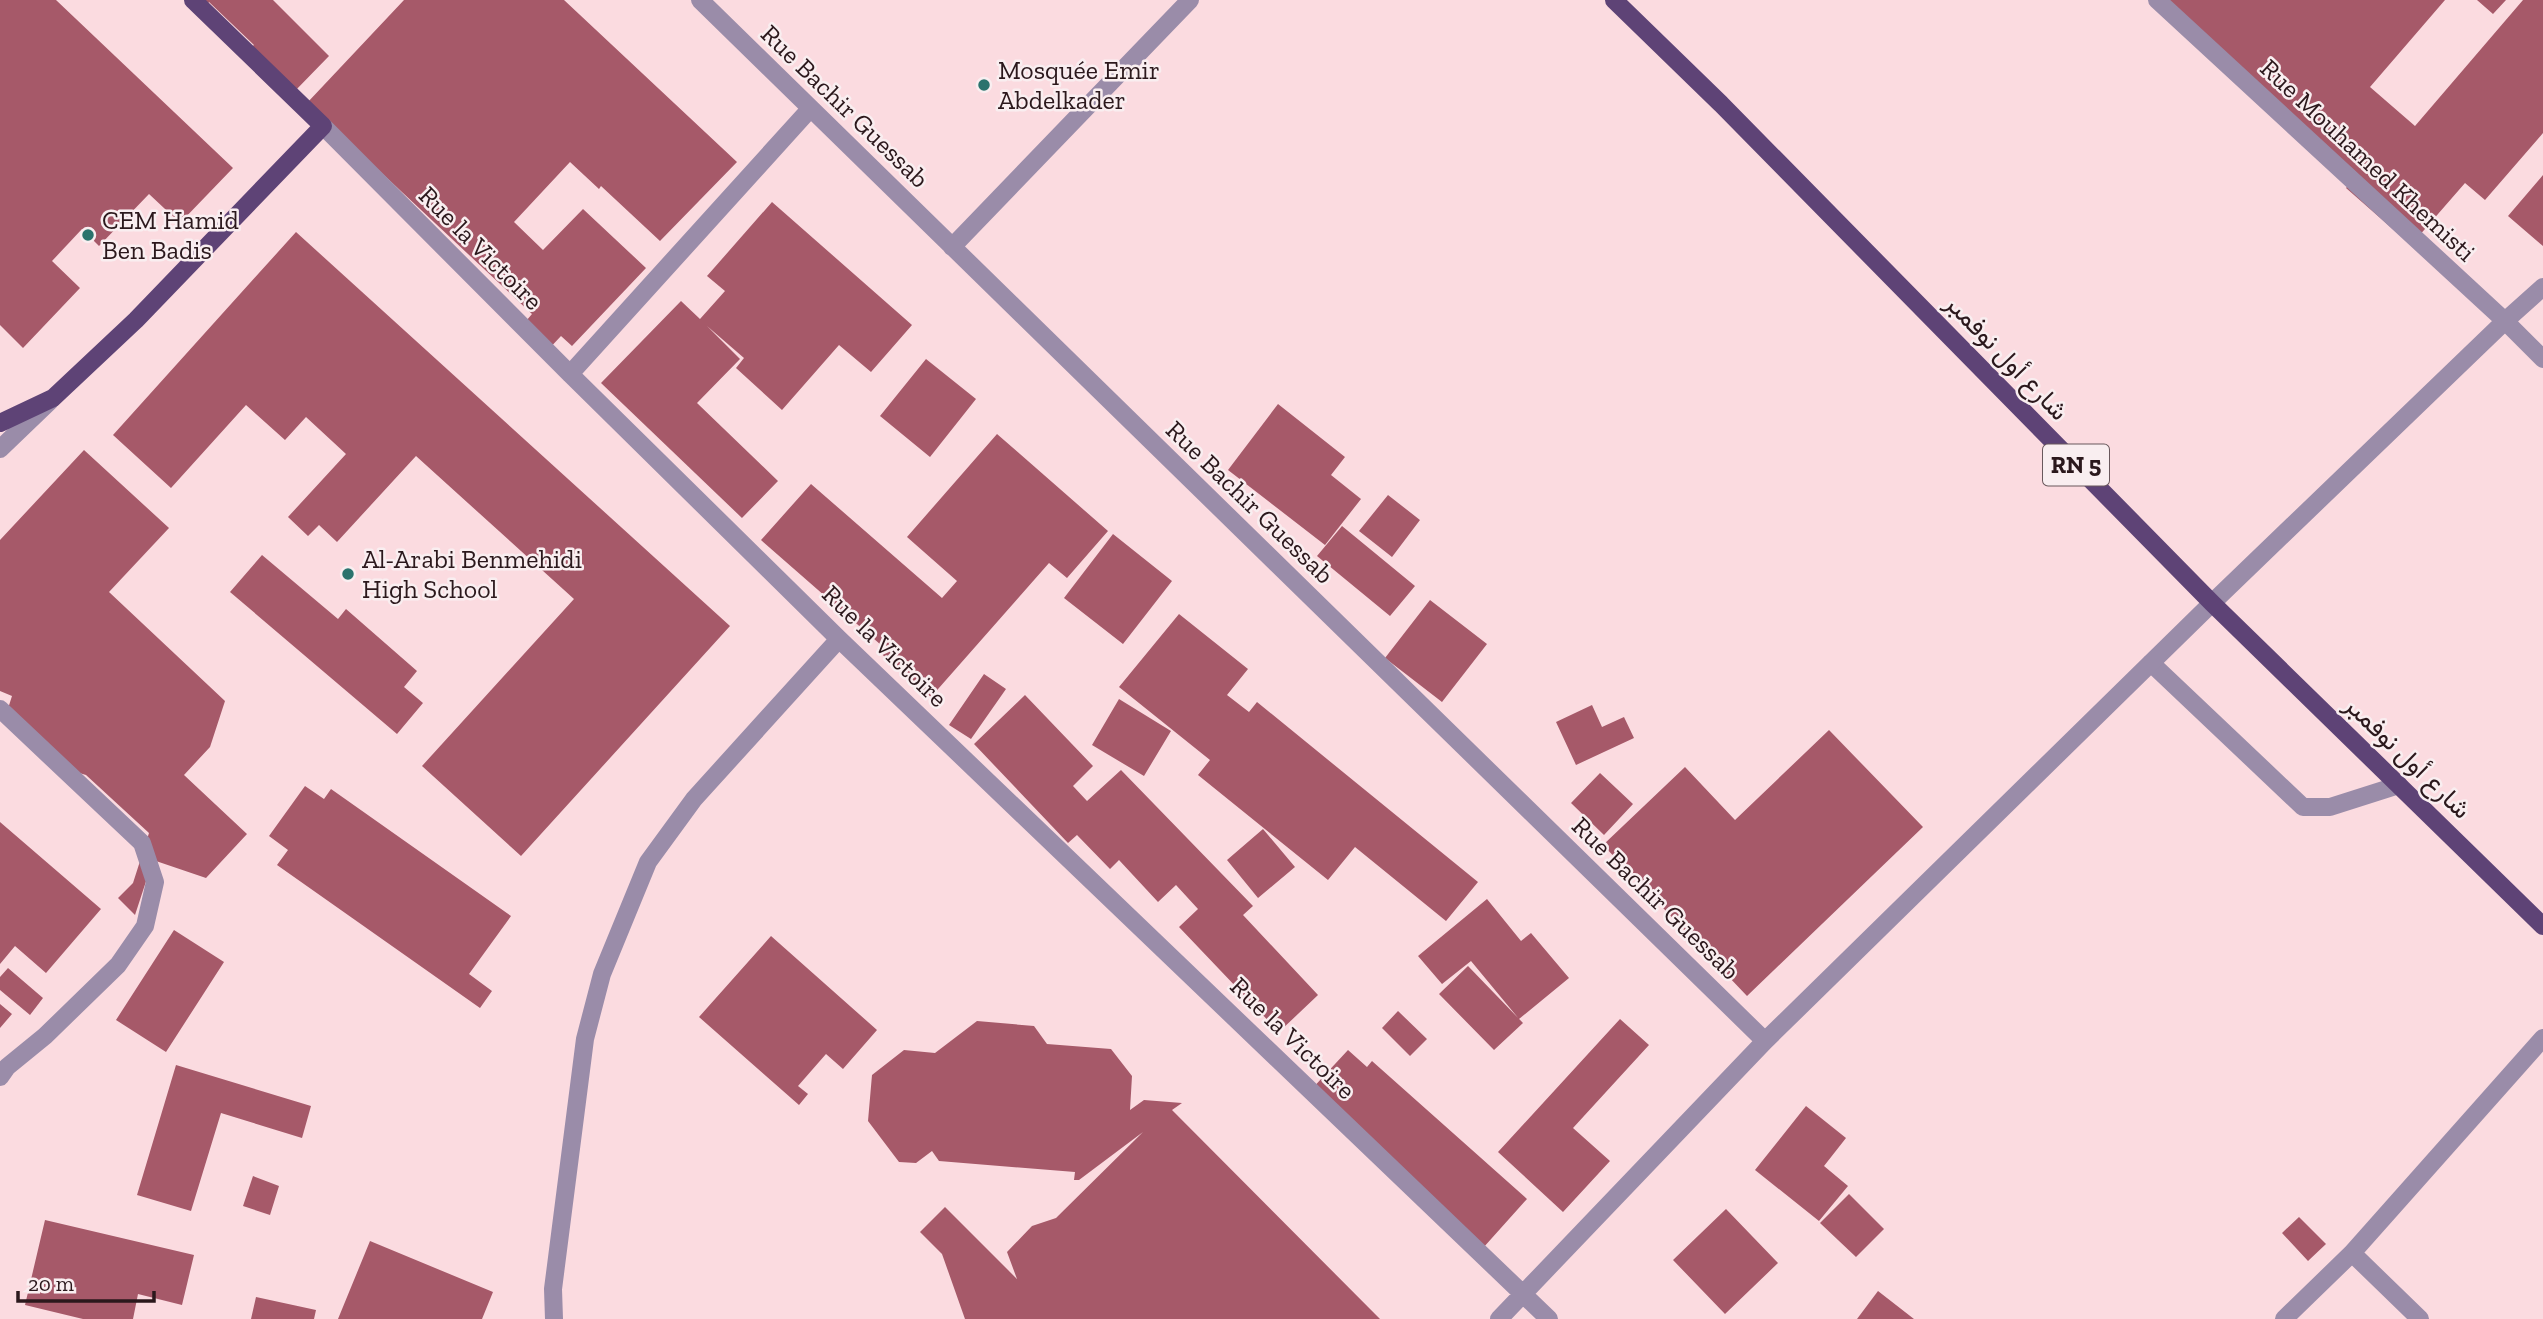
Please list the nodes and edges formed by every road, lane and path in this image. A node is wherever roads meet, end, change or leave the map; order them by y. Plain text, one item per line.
1 (193, 0) edge
2 (700, 0) edge
3 (1190, 0) edge
4 (1614, 0) edge
5 (2157, 0) edge
6 (810, 109) junction
7 (323, 126) junction
8 (952, 247) junction
9 (2543, 287) edge
10 (2505, 321) junction
11 (2543, 359) edge
12 (570, 374) junction
13 (53, 398) junction
14 (0, 423) edge
15 (0, 449) edge
16 (2212, 603) junction
17 (839, 639) junction
18 (2151, 663) junction
19 (0, 709) edge
20 (2399, 785) junction
21 (2543, 926) edge
22 (2543, 1038) edge
23 (1765, 1041) junction
24 (0, 1077) edge
25 (2351, 1253) junction
26 (1522, 1295) junction
27 (554, 1319) edge
28 (1499, 1319) edge
29 (1549, 1319) edge
30 (2284, 1319) edge
31 (2420, 1319) edge

1 - 7 main road, Rue la Victoire
2 - 6 street, Rue Bachir Guessab
3 - 8 street
4 - 16 main road, شارع أول نوفمبر / RN 5
5 - 10 street, Rue Mouhamed Khemisti
6 - 8 street, Rue Bachir Guessab
6 - 12 street
7 - 12 street, Rue la Victoire
7 - 13 main road
8 - 23 street, Rue Bachir Guessab
9 - 10 street
10 - 11 street, Rue Mouhamed Khemisti
10 - 16 street
12 - 17 street, Rue la Victoire
13 - 14 main road
13 - 15 street
16 - 18 street
16 - 20 main road, شارع أول نوفمبر / RN 5
17 - 26 street, Rue la Victoire
17 - 27 street
18 - 20 street
18 - 23 street
19 - 24 street
20 - 21 main road, شارع أول نوفمبر / RN 5
22 - 25 street
23 - 26 street
25 - 30 street
25 - 31 street
26 - 28 street
26 - 29 street, Rue la Victoire

